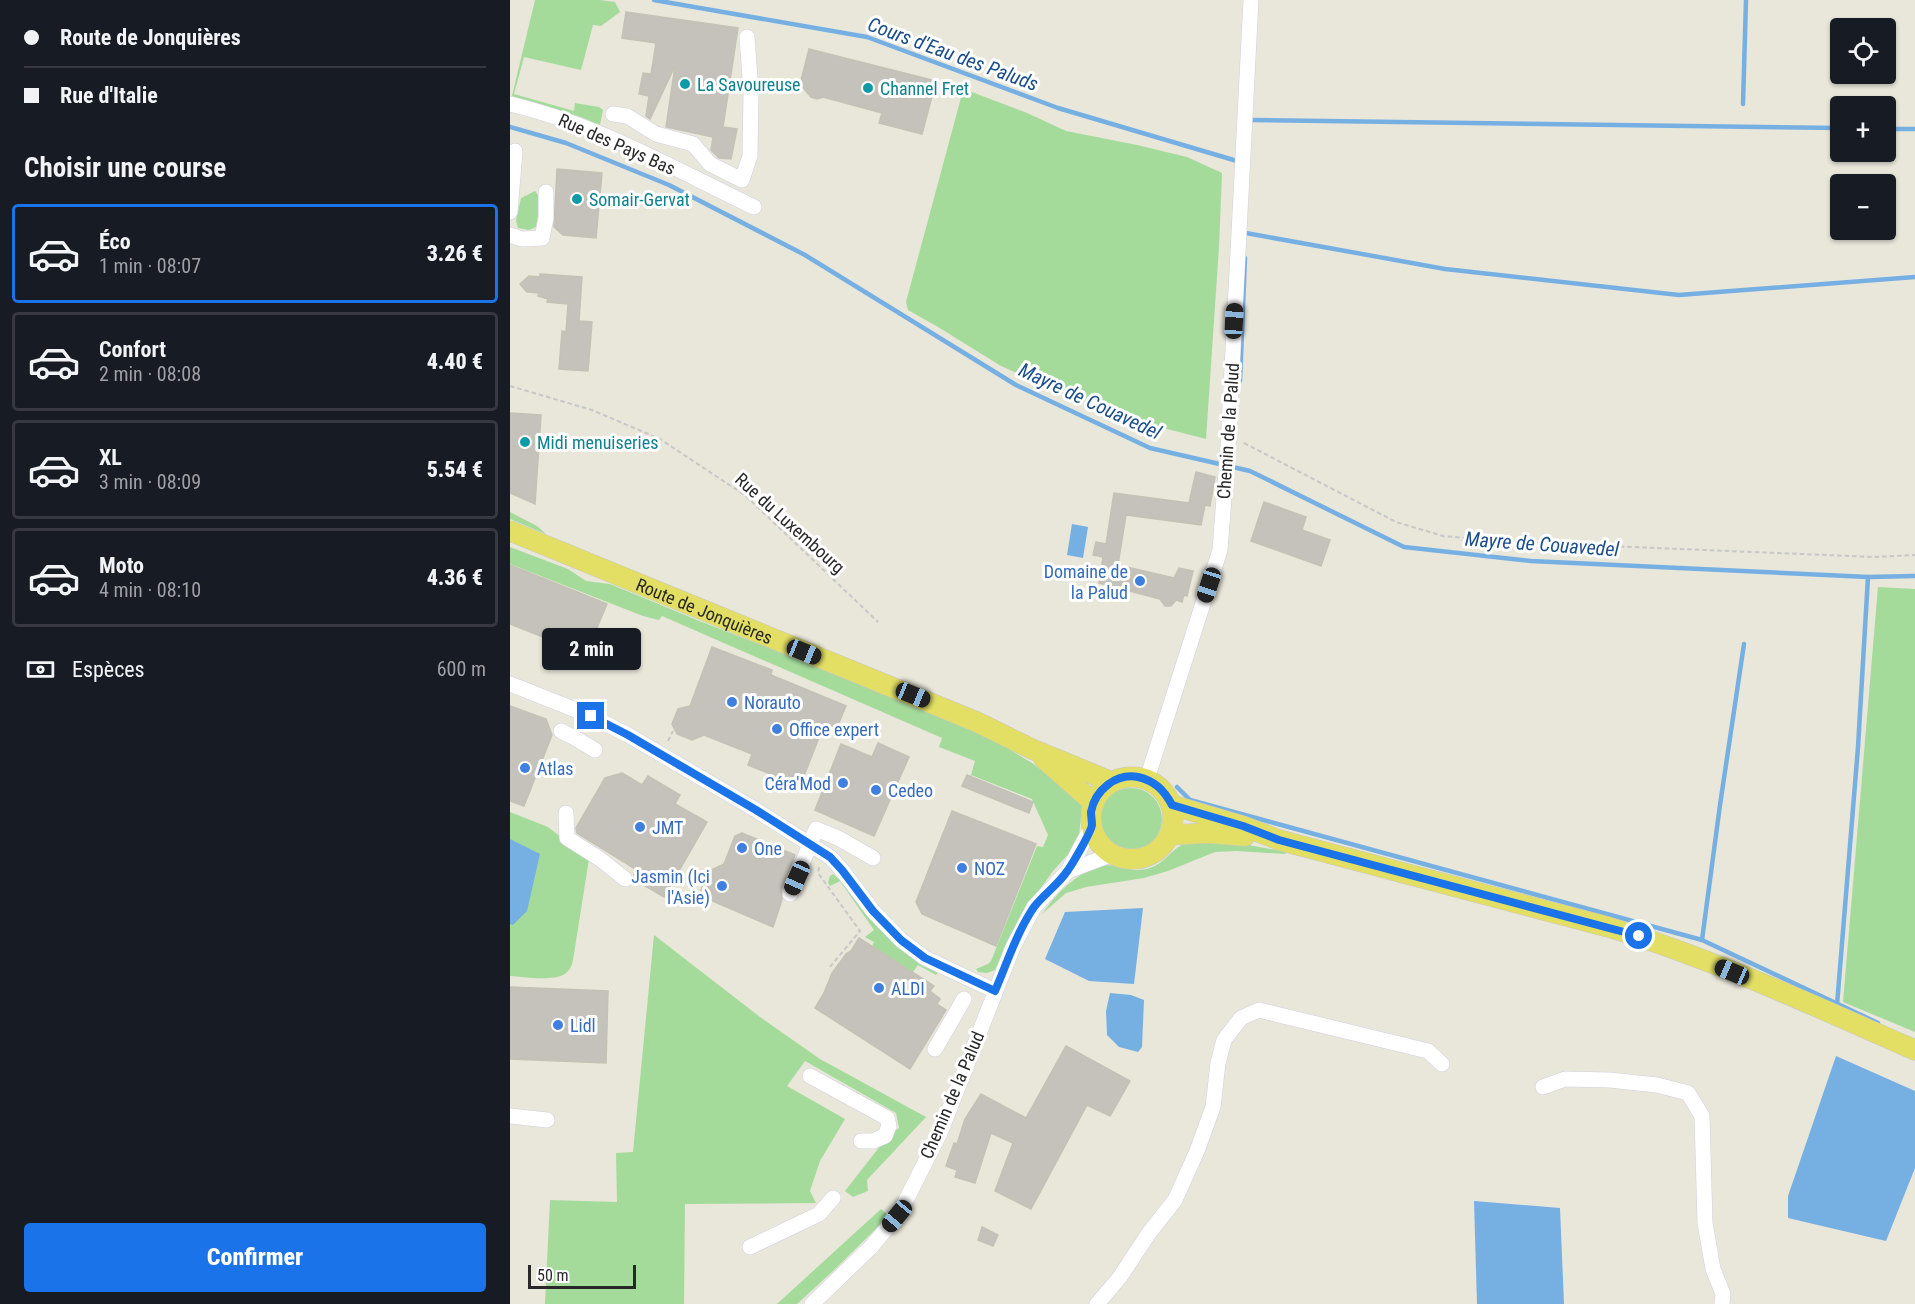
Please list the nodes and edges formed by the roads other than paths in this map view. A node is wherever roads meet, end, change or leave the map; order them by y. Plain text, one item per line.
1 (1251, 0) edge
2 (747, 37) dead end
3 (510, 104) edge
4 (613, 114) dead end
5 (515, 151) dead end
6 (546, 192) dead end
7 (754, 207) dead end
8 (510, 212) edge
9 (510, 235) edge
10 (510, 531) edge
11 (510, 684) edge
12 (561, 732) dead end
13 (1032, 749) junction
14 (595, 750) dead end
15 (1147, 779) junction
16 (1112, 782) junction
17 (1094, 803) junction
18 (1172, 805) junction
19 (566, 813) dead end
20 (1092, 826) junction
21 (1170, 835) junction
22 (1279, 840) junction
23 (816, 849) junction
24 (1113, 854) junction
25 (873, 858) dead end
26 (1068, 871) junction
27 (625, 879) dead end
28 (790, 894) dead end
29 (995, 991) junction
30 (964, 999) dead end
31 (935, 1049) dead end
32 (1915, 1050) edge
33 (1442, 1064) dead end
34 (810, 1076) dead end
35 (1543, 1087) dead end
36 (510, 1116) edge
37 (547, 1120) dead end
38 (861, 1141) dead end
39 (833, 1198) dead end
40 (750, 1247) dead end
41 (812, 1304) edge
42 (1096, 1304) edge
43 (1722, 1304) edge

1 - 15 street, Chemin de la Palud
2 - 4 street
3 - 7 street, Rue des Pays Bas
5 - 8 street
6 - 9 street
10 - 13 main road, Route de Jonquières
11 - 23 street
12 - 14 street
13 - 16 main road, Route de Jonquières
13 - 17 main road, Route de Jonquières
15 - 16 main road
15 - 18 main road
16 - 17 main road
17 - 20 main road
18 - 21 main road
18 - 22 main road
19 - 27 street
20 - 24 main road
20 - 26 street, Chemin de la Palud
21 - 22 main road
21 - 24 main road
22 - 32 main road
23 - 25 street
23 - 28 street
23 - 29 street
24 - 26 street, Chemin de la Palud
26 - 29 street, Chemin de la Palud
29 - 41 street, Chemin de la Palud
30 - 31 street
33 - 42 street
34 - 38 street
35 - 43 street
36 - 37 street
39 - 40 street

